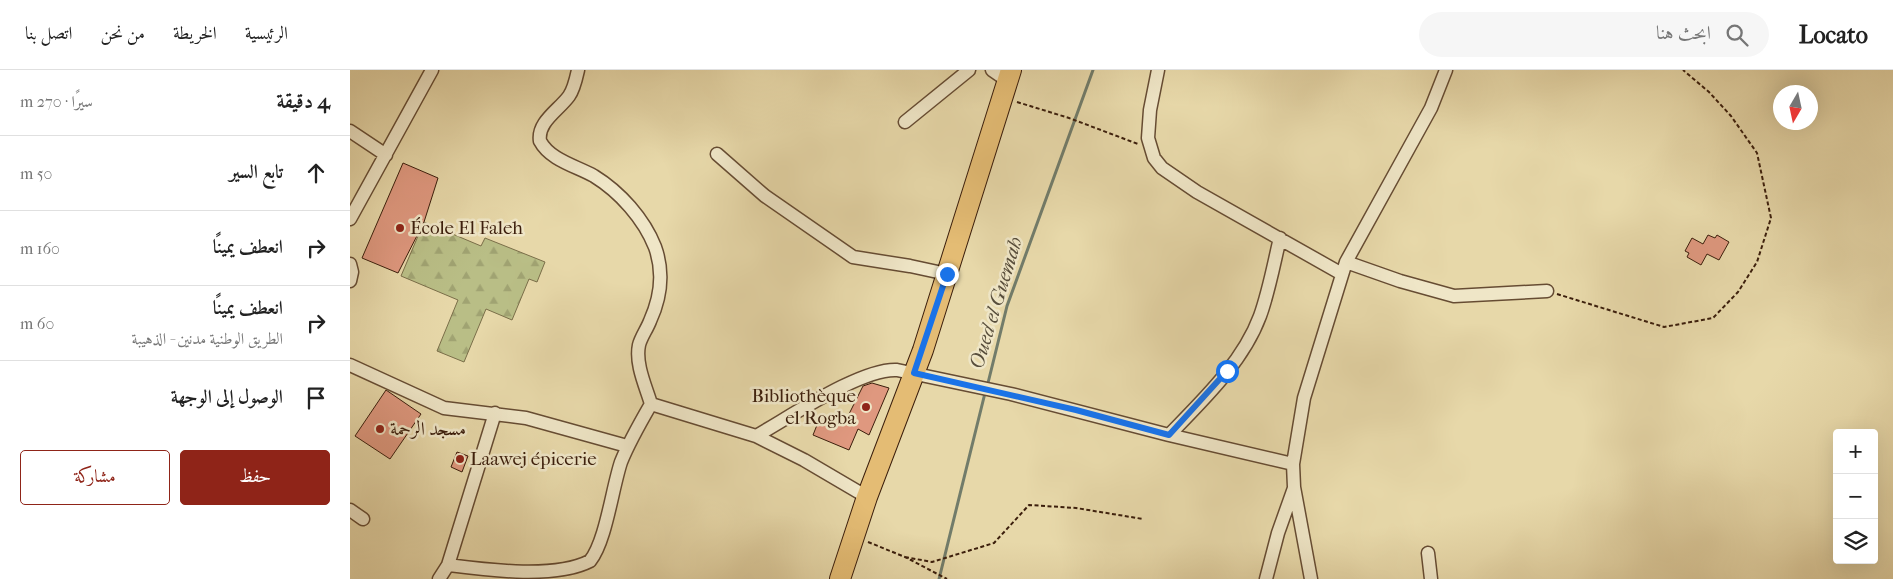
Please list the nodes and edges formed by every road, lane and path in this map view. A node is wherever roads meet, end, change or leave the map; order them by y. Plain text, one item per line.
1 (432, 70) edge
2 (578, 70) edge
3 (970, 70) edge
4 (1158, 70) edge
5 (1446, 70) edge
6 (1683, 70) edge
7 (1004, 74) edge
8 (1002, 100) junction
9 (905, 122) dead end
10 (350, 131) edge
11 (1149, 148) junction
12 (386, 154) junction
13 (717, 154) dead end
14 (350, 219) edge
15 (1280, 238) junction
16 (1346, 262) junction
17 (350, 264) edge
18 (947, 274) junction
19 (1342, 274) junction
20 (350, 281) edge
21 (1547, 291) joint
22 (350, 365) edge
23 (914, 373) junction
24 (651, 404) junction
25 (495, 413) junction
26 (1169, 435) junction
27 (756, 436) junction
28 (627, 446) junction
29 (1293, 464) junction
30 (1294, 487) junction
31 (867, 496) junction
32 (350, 510) edge
33 (363, 518) dead end
34 (1143, 519) dead end
35 (854, 536) junction
36 (1428, 553) dead end
37 (905, 557) junction
38 (448, 565) junction
39 (439, 579) edge
40 (840, 579) edge
41 (947, 579) edge
42 (1266, 579) edge
43 (1311, 579) edge
44 (1422, 579) edge
45 (1431, 579) edge

1 - 12 street
2 - 24 street
3 - 9 street
4 - 11 street
5 - 16 street
6 - 21 path
7 - 8 main road
8 - 11 path
8 - 18 main road
10 - 12 street
11 - 15 street
12 - 14 street
13 - 18 street
15 - 19 street
15 - 26 street
16 - 19 street
16 - 21 street
17 - 20 street
18 - 23 main road
19 - 29 street
22 - 25 street
23 - 26 street
23 - 27 street
23 - 31 main road
24 - 27 street
24 - 28 street
25 - 28 street
25 - 38 street
26 - 29 street
27 - 31 street
28 - 38 street
29 - 30 street
30 - 42 street
30 - 43 street
31 - 35 main road
32 - 33 street
34 - 37 path
35 - 37 path
35 - 40 main road
36 - 45 street
37 - 41 path
38 - 39 street
44 - 45 street

